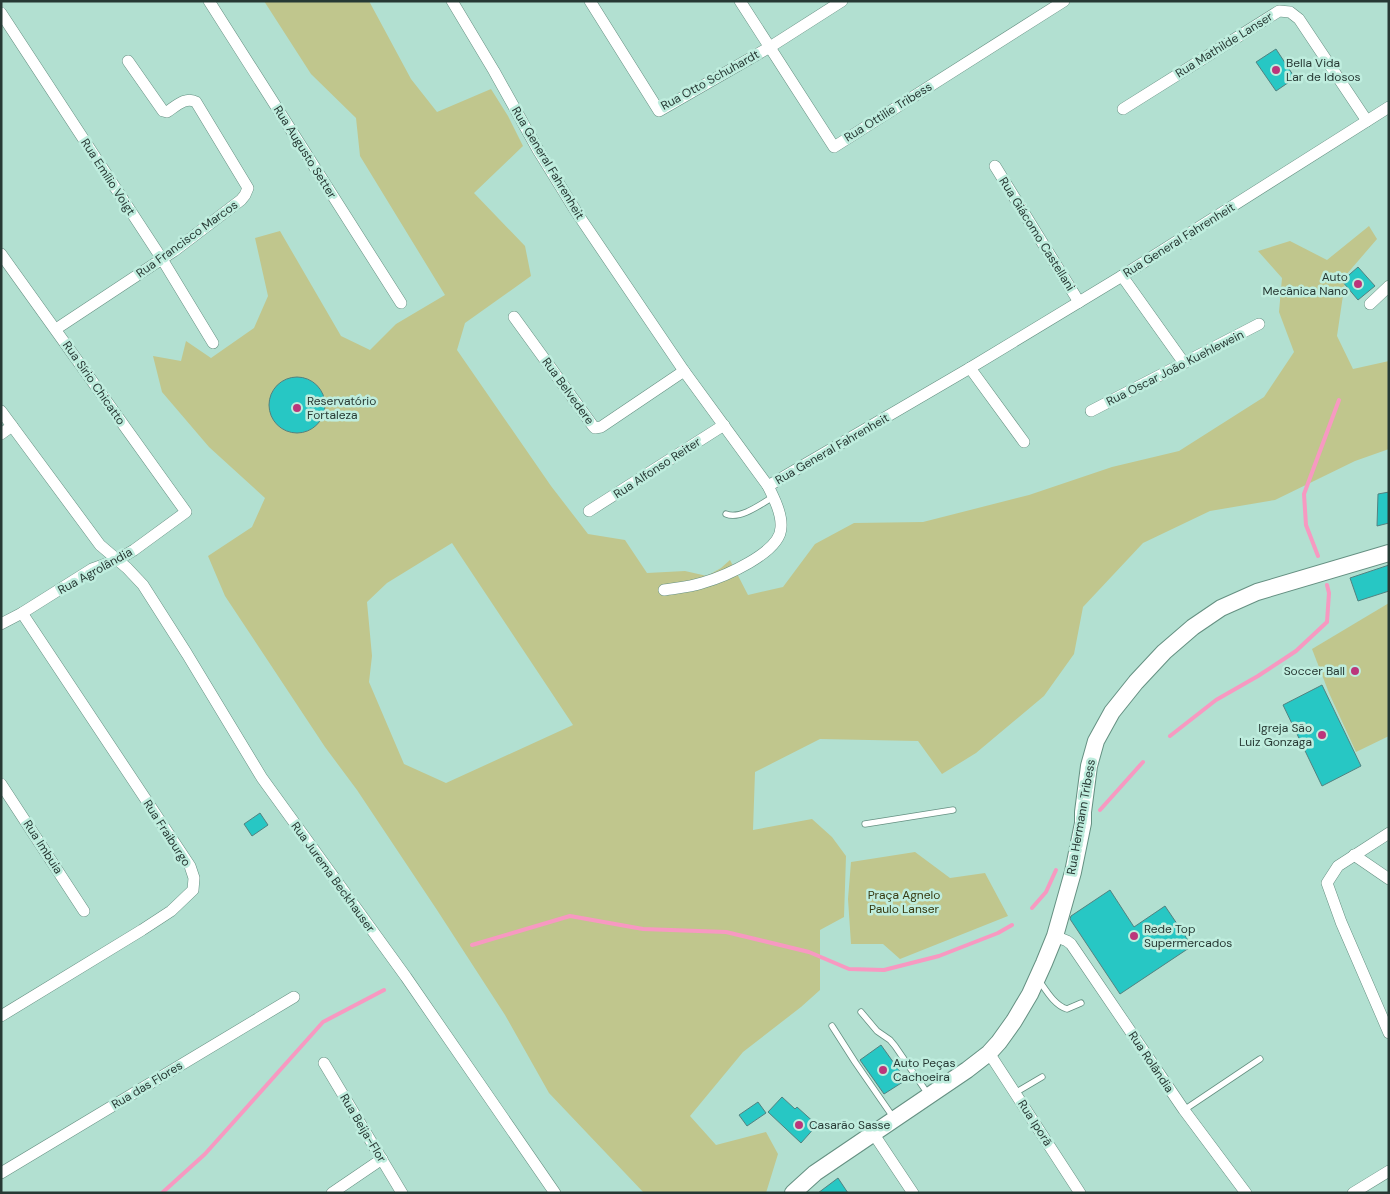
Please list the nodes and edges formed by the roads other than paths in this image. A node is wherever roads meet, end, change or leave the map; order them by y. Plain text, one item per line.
1 (210, 1) edge
2 (452, 1) edge
3 (590, 1) edge
4 (740, 1) edge
5 (842, 1) edge
6 (1064, 1) edge
7 (1, 13) edge
8 (770, 47) junction
9 (128, 61) dead end
10 (1389, 108) edge
11 (1123, 109) dead end
12 (1367, 121) junction
13 (995, 166) dead end
14 (1, 254) edge
15 (162, 259) junction
16 (1122, 276) junction
17 (1389, 286) edge
18 (1079, 302) junction
19 (400, 303) dead end
20 (1370, 304) dead end
21 (514, 317) dead end
22 (1260, 324) dead end
23 (56, 329) junction
24 (213, 343) dead end
25 (1184, 363) junction
26 (970, 368) junction
27 (684, 371) junction
28 (1, 411) edge
29 (1091, 411) dead end
30 (724, 425) junction
31 (12, 426) junction
32 (1, 434) edge
33 (1024, 442) dead end
34 (771, 492) junction
35 (589, 511) dead end
36 (186, 512) joint
37 (726, 514) dead end
38 (1389, 553) edge
39 (117, 560) junction
40 (664, 590) dead end
41 (22, 613) junction
42 (1, 624) edge
43 (1, 784) edge
44 (954, 810) dead end
45 (865, 824) dead end
46 (1389, 834) edge
47 (1354, 855) junction
48 (1389, 879) edge
49 (84, 910) dead end
50 (1055, 936) junction
51 (1037, 978) junction
52 (294, 997) dead end
53 (1080, 1003) dead end
54 (860, 1012) dead end
55 (1, 1016) edge
56 (832, 1026) dead end
57 (1389, 1033) edge
58 (989, 1053) junction
59 (1260, 1059) dead end
60 (324, 1063) dead end
61 (1042, 1076) dead end
62 (1015, 1094) junction
63 (929, 1096) junction
64 (1184, 1110) junction
65 (895, 1119) junction
66 (873, 1133) junction
67 (382, 1159) junction
68 (1389, 1171) edge
69 (1, 1173) edge
70 (332, 1193) edge
71 (402, 1193) edge
72 (554, 1193) edge
73 (793, 1193) edge
74 (914, 1193) edge
75 (1080, 1193) edge
76 (1246, 1193) edge
77 (1353, 1193) edge

1 - 19 street, Rua Augusto Setter
2 - 27 street, Rua General Fahrenheit
3 - 8 street, Rua Otto Schuhardt
4 - 8 street, Rua Ottilie Tribess
5 - 8 street
6 - 8 street, Rua Ottilie Tribess
7 - 15 street, Rua Emílio Voigt
9 - 15 street, Rua Francisco Marcos
10 - 12 street, Rua General Fahrenheit
11 - 12 street, Rua Mathilde Lanser
12 - 16 street, Rua General Fahrenheit
13 - 18 street, Rua Giácomo Castellani
14 - 23 street, Rua Sírio Chicatto
15 - 23 street, Rua Francisco Marcos
15 - 24 street, Rua Emílio Voigt
16 - 18 street, Rua General Fahrenheit
16 - 25 street
17 - 20 street
18 - 26 street, Rua General Fahrenheit
21 - 27 street, Rua Belvedere
22 - 25 street, Rua Oscar João Kuehlewein
23 - 36 street, Rua Sírio Chicatto
25 - 29 street, Rua Oscar João Kuehlewein
26 - 33 street
26 - 34 street, Rua General Fahrenheit
27 - 30 street, Rua General Fahrenheit
28 - 31 street, Rua Jurema Beckhauser
30 - 34 street, Rua General Fahrenheit
30 - 35 street, Rua Alfonso Reiter
31 - 32 street
31 - 39 street, Rua Jurema Beckhauser
34 - 37 lane
34 - 40 street
36 - 39 street, Rua Agrolândia
38 - 50 main road, Rua Hermann Tribess
39 - 41 street, Rua Agrolândia
39 - 72 street, Rua Jurema Beckhauser
41 - 42 street, Rua Agrolândia
41 - 55 street, Rua Fraiburgo
43 - 49 street, Rua Imbuia
44 - 45 lane
46 - 47 street
47 - 48 street
47 - 57 street
50 - 51 main road, Rua Hermann Tribess
50 - 64 street, Rua Rolândia
51 - 53 lane
51 - 58 main road, Rua Hermann Tribess
52 - 69 street, Rua das Flores
54 - 63 lane
56 - 65 lane
58 - 62 street, Rua Iporã
58 - 63 main road, Rua Hermann Tribess
59 - 64 lane
60 - 67 street, Rua Beija-Flor
61 - 62 lane
62 - 75 street, Rua Iporã
63 - 65 main road, Rua Hermann Tribess
64 - 76 street, Rua Rolândia
65 - 66 main road, Rua Hermann Tribess
66 - 73 main road, Rua Hermann Tribess
66 - 74 street
67 - 70 street
67 - 71 street, Rua Beija-Flor
68 - 77 street

